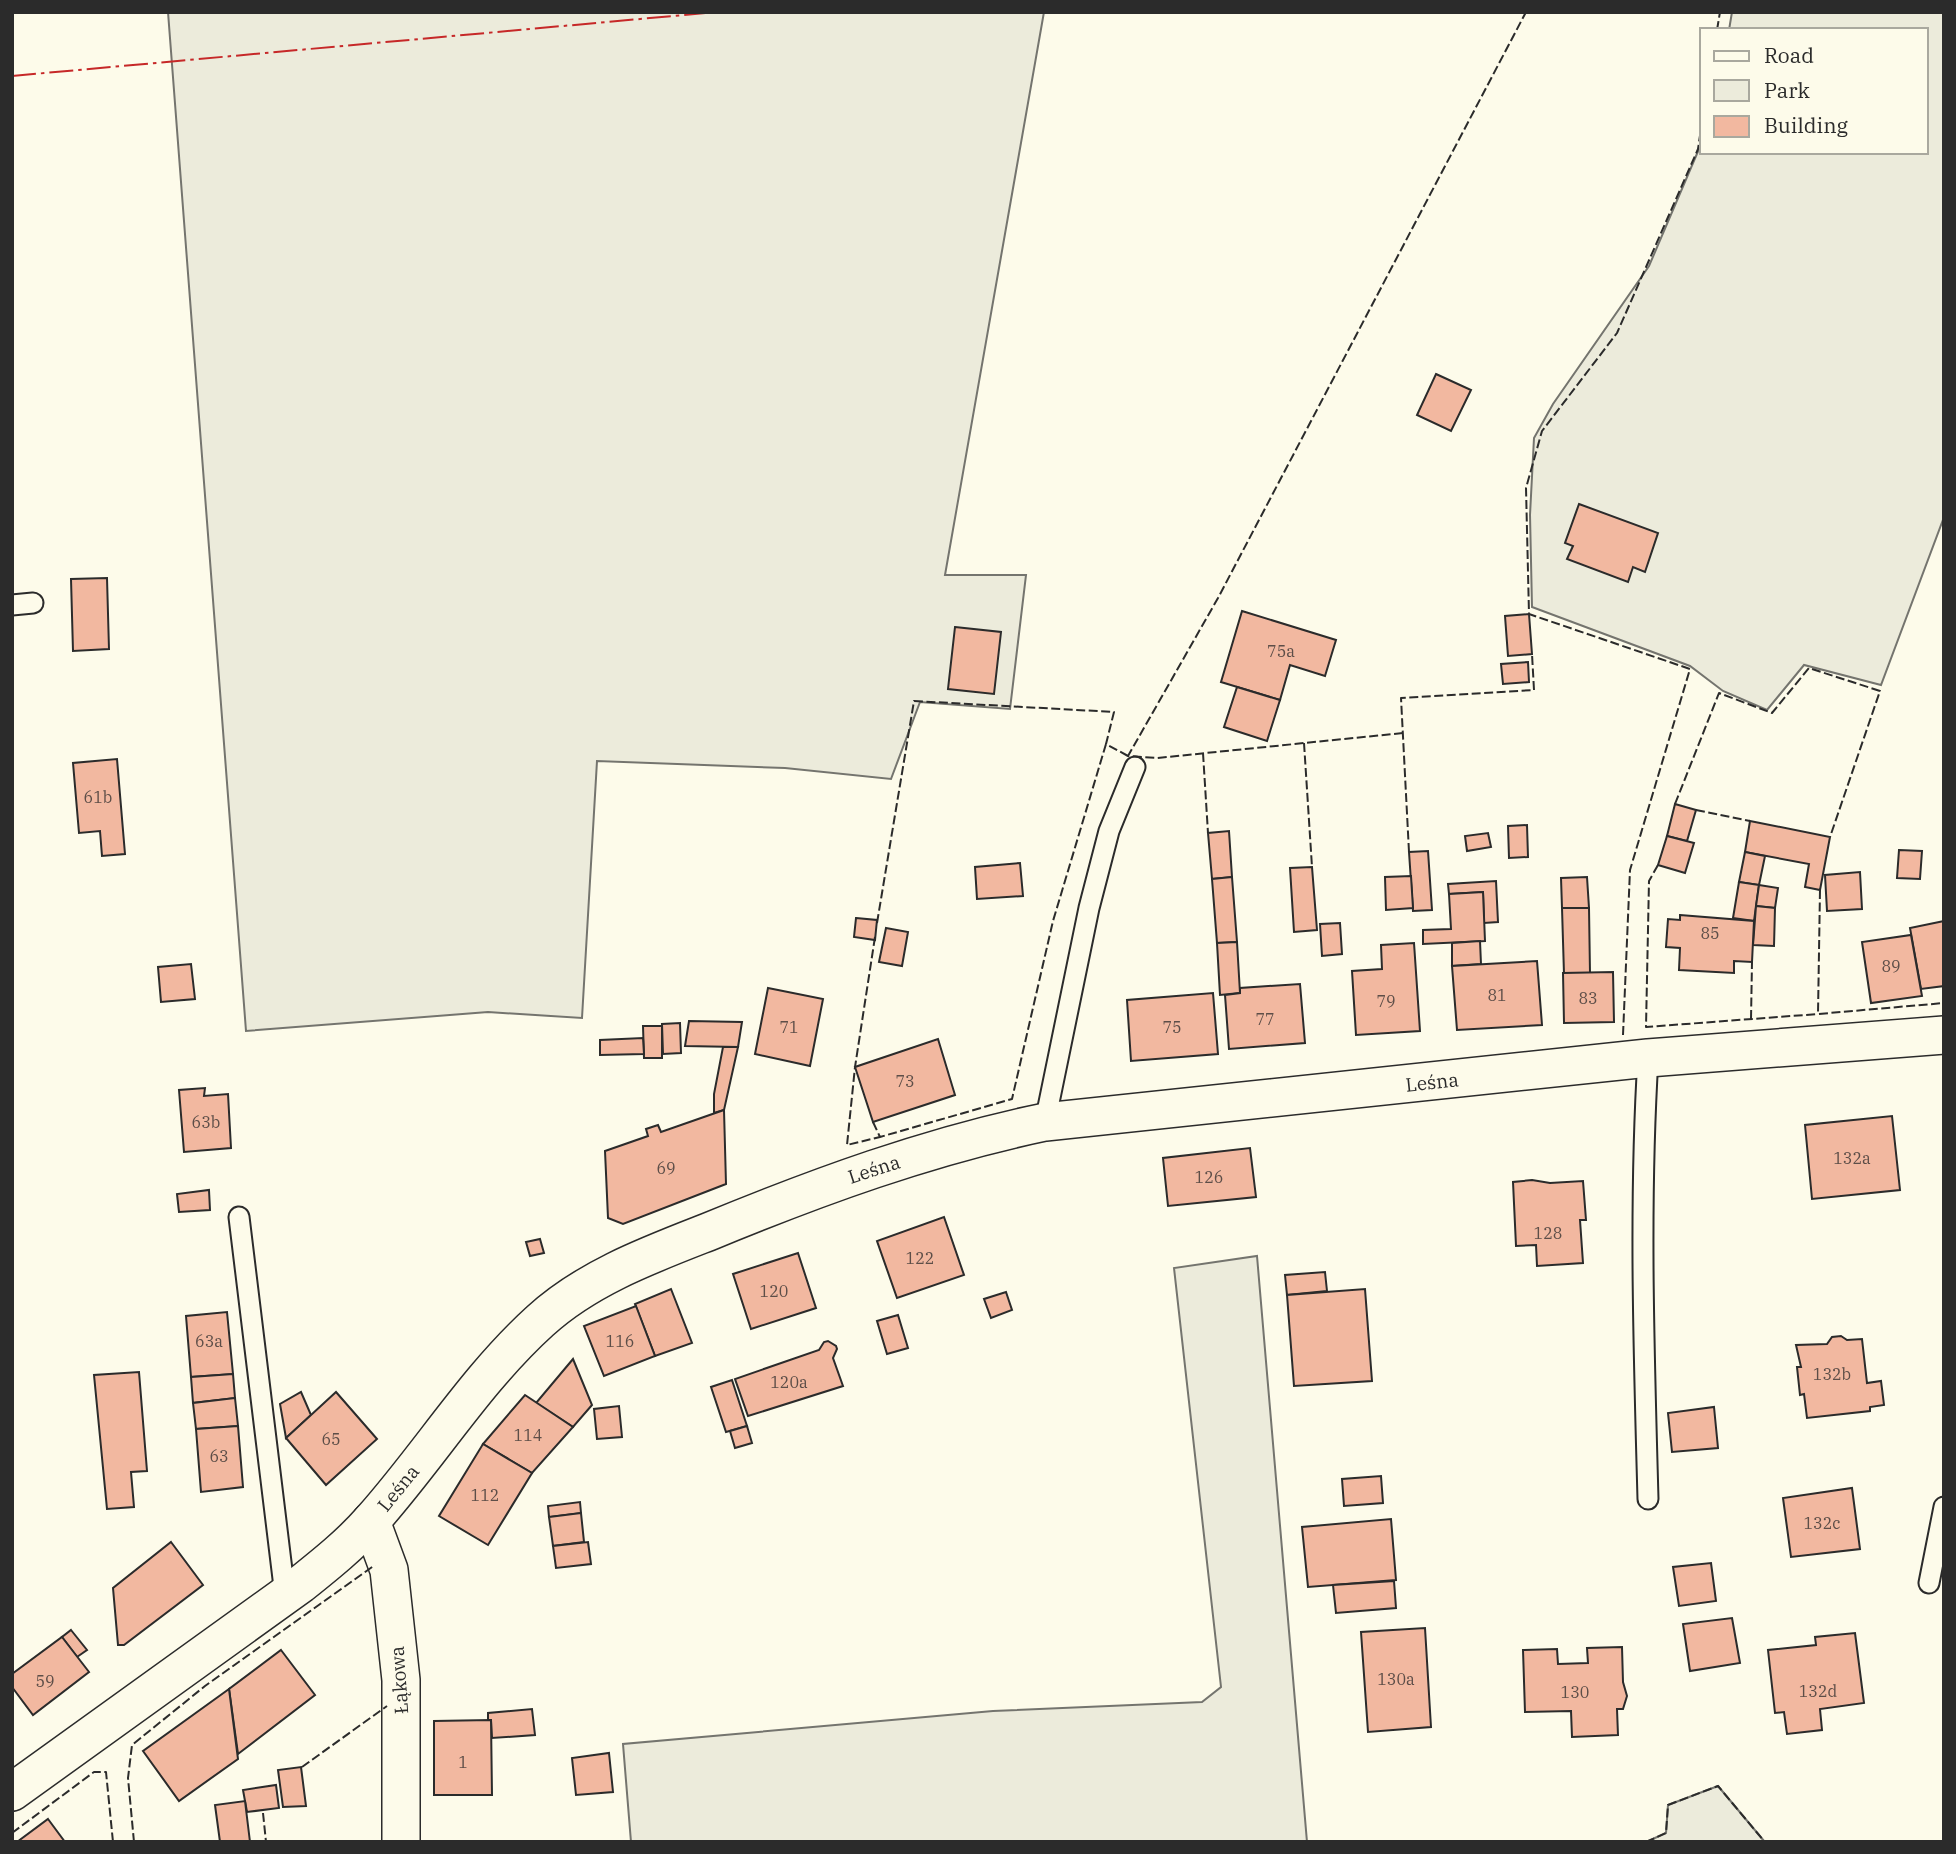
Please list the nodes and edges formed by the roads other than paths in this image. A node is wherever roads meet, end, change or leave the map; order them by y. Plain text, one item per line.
1 (33, 603) dead end
2 (12, 606) edge
3 (1135, 767) dead end
4 (1943, 1043) edge
5 (1648, 1058) junction
6 (1045, 1122) junction
7 (239, 1217) dead end
8 (1648, 1499) dead end
9 (1944, 1507) edge
10 (371, 1521) junction
11 (1928, 1583) dead end
12 (285, 1595) junction
13 (12, 1792) edge
14 (401, 1842) edge

1 - 2 lane
3 - 6 lane
4 - 5 street, Leśna
5 - 6 street, Leśna
5 - 8 lane
6 - 10 street, Leśna
7 - 12 lane
9 - 11 lane
10 - 12 street, Leśna
10 - 14 street, Łąkowa
12 - 13 street, Leśna

